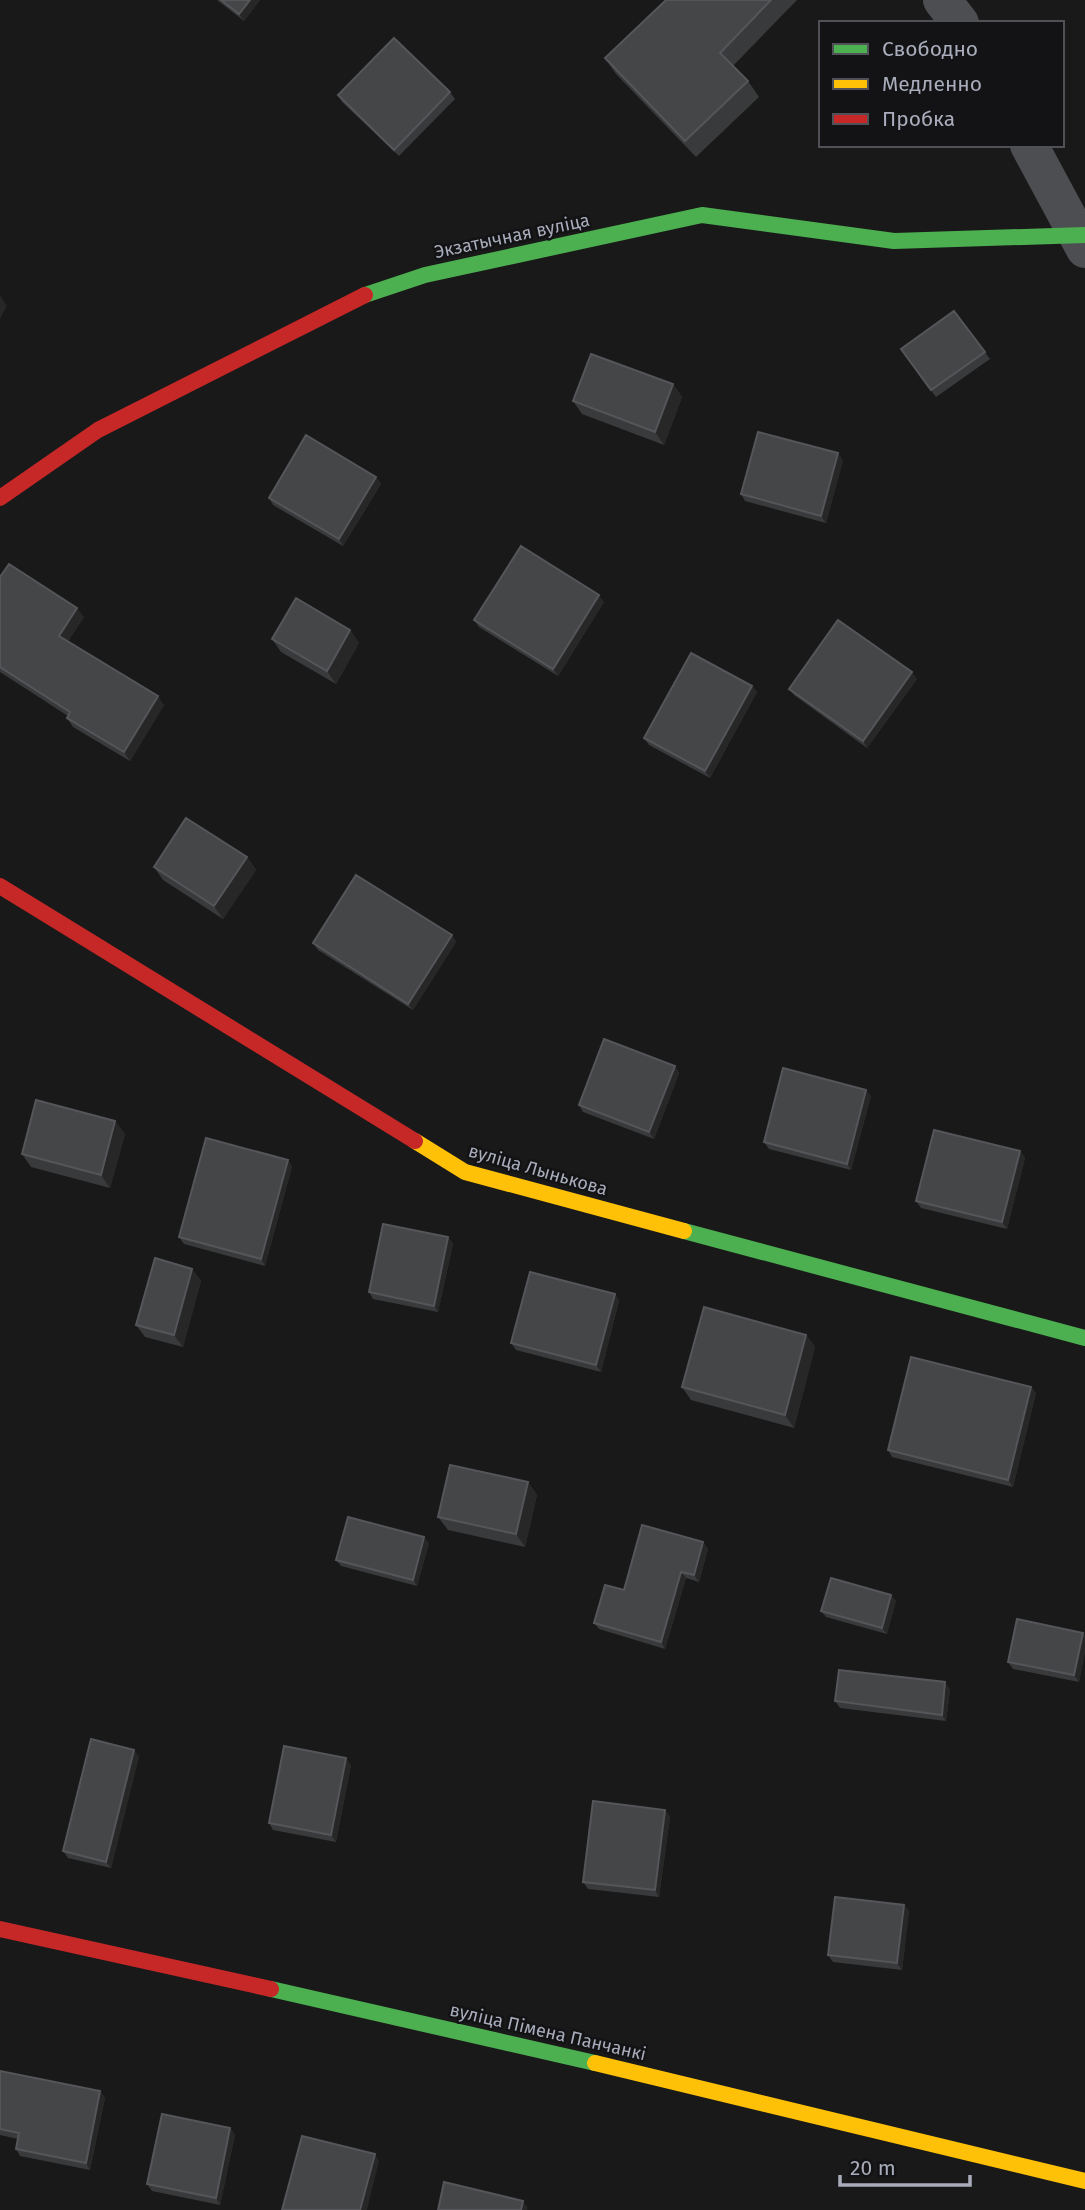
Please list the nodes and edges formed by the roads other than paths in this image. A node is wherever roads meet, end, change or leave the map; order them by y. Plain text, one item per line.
1 (942, 0) edge
2 (958, 21) edge
3 (1030, 147) edge
4 (1082, 241) edge
5 (0, 498) edge
6 (0, 886) edge
7 (1085, 1338) edge
8 (0, 1929) edge
9 (1085, 2181) edge

1 - 2 street
3 - 4 street
4 - 5 street, Экзатычная вуліца
6 - 7 street, вуліца Лынькова
8 - 9 street, вуліца Пімена Панчанкі

